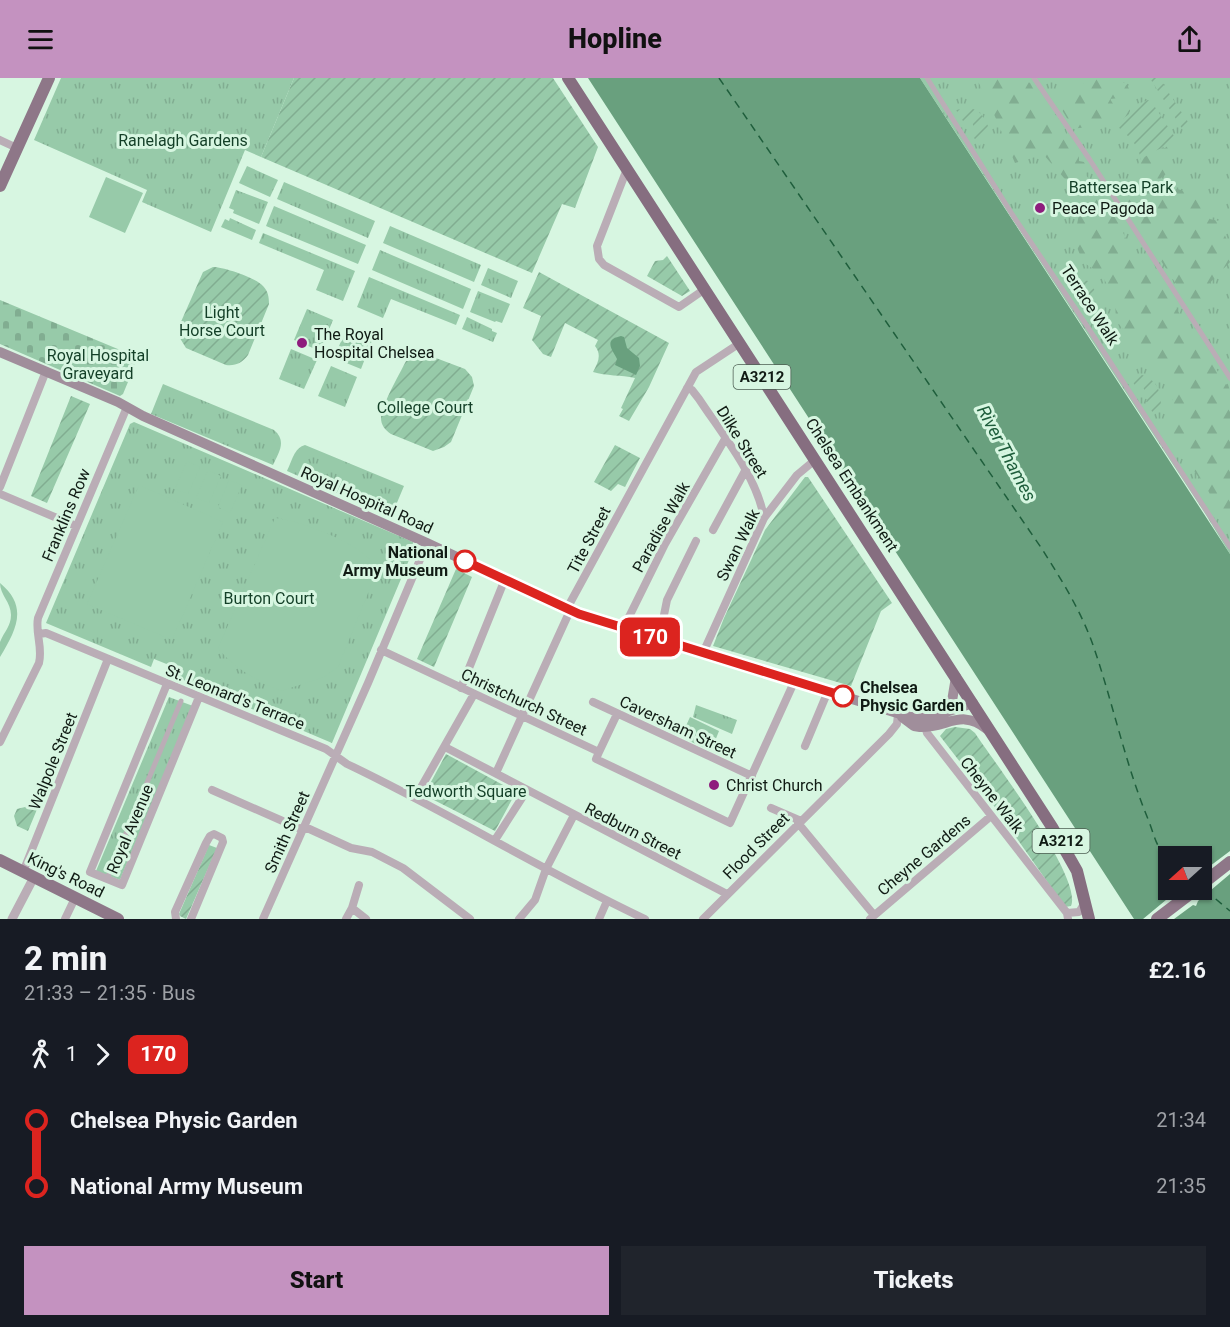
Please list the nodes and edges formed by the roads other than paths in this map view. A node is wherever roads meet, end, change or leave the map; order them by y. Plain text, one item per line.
1 (50, 78) edge
2 (568, 78) edge
3 (927, 78) edge
4 (1034, 78) edge
5 (0, 140) edge
6 (17, 148) junction
7 (627, 169) junction
8 (0, 186) edge
9 (705, 289) junction
10 (740, 343) junction
11 (0, 352) edge
12 (46, 371) junction
13 (1230, 378) edge
14 (687, 388) junction
15 (127, 407) junction
16 (725, 439) junction
17 (815, 460) junction
18 (746, 471) junction
19 (0, 487) edge
20 (0, 494) edge
21 (764, 518) junction
22 (76, 526) junction
23 (713, 530) dead end
24 (696, 541) dead end
25 (427, 543) junction
26 (1230, 547) edge
27 (505, 579) junction
28 (568, 610) junction
29 (663, 621) tunnel mouth
30 (623, 629) junction
31 (39, 634) junction
32 (381, 650) junction
33 (703, 653) junction
34 (108, 659) junction
35 (956, 677) junction
36 (795, 680) junction
37 (167, 684) junction
38 (461, 688) junction
39 (828, 691) junction
40 (474, 694) junction
41 (199, 697) junction
42 (181, 701) dead end
43 (593, 702) dead end
44 (973, 703) junction
45 (945, 713) junction
46 (617, 714) junction
47 (898, 714) junction
48 (522, 716) junction
49 (924, 723) junction
50 (992, 733) junction
51 (0, 742) edge
52 (805, 746) dead end
53 (445, 747) junction
54 (599, 752) junction
55 (334, 755) junction
56 (496, 773) junction
57 (752, 776) junction
58 (212, 790) dead end
59 (527, 790) junction
60 (415, 798) junction
61 (771, 808) dead end
62 (574, 815) junction
63 (991, 816) junction
64 (799, 822) junction
65 (304, 829) junction
66 (495, 840) junction
67 (0, 860) edge
68 (1230, 862) edge
69 (546, 869) junction
70 (28, 875) junction
71 (1212, 876) edge
72 (106, 879) junction
73 (359, 885) dead end
74 (727, 894) junction
75 (75, 898) junction
76 (1086, 900) junction
77 (1182, 900) edge
78 (607, 901) junction
79 (352, 908) junction
80 (1067, 916) edge
81 (872, 917) edge
82 (12, 919) edge
83 (65, 919) edge
84 (118, 919) edge
85 (176, 919) edge
86 (192, 919) edge
87 (263, 919) edge
88 (346, 919) edge
89 (366, 919) edge
90 (470, 919) edge
91 (519, 919) edge
92 (599, 919) edge
93 (645, 919) edge
94 (703, 919) edge
95 (1089, 919) edge
96 (1157, 919) edge

1 - 6 main road
2 - 7 highway, Chelsea Embankment / A3212
3 - 26 street, Terrace Walk
4 - 13 street
5 - 6 street
6 - 8 main road
7 - 9 highway, Chelsea Embankment / A3212
7 - 9 street
9 - 10 highway, Chelsea Embankment / A3212
10 - 14 street, Tite Street
10 - 17 highway, Chelsea Embankment / A3212
11 - 12 main road, Royal Hospital Road
12 - 15 main road, Royal Hospital Road
12 - 19 street
14 - 16 street, Dilke Street
14 - 28 street, Tite Street
15 - 22 street, Franklins Row
15 - 25 main road, Royal Hospital Road
16 - 18 street, Dilke Street
16 - 30 street, Paradise Walk
17 - 21 street, Swan Walk
17 - 35 highway, Chelsea Embankment / A3212
18 - 21 street, Dilke Street
18 - 23 street
20 - 22 street
21 - 33 street, Swan Walk
22 - 31 street, Franklins Row
24 - 29 street
25 - 27 main road, Royal Hospital Road
25 - 32 street, Smith Street
27 - 28 main road, Royal Hospital Road
27 - 38 street
28 - 30 main road, Royal Hospital Road
28 - 48 street, Tite Street
30 - 33 main road, Royal Hospital Road
31 - 34 street, St. Leonard's Terrace
31 - 51 street, Franklins Row
32 - 38 street, Christchurch Street
32 - 55 street, Smith Street
33 - 36 main road, Royal Hospital Road
34 - 37 street, St. Leonard's Terrace
34 - 70 street, Walpole Street
35 - 44 highway, Chelsea Embankment / A3212
35 - 45 main road
36 - 39 main road, Royal Hospital Road
36 - 57 street, Christchurch Street
37 - 41 street, St. Leonard's Terrace
37 - 72 street, Royal Avenue
38 - 40 street, Christchurch Street
39 - 47 main road, Royal Hospital Road
39 - 52 street
40 - 48 street, Christchurch Street
40 - 53 street
41 - 55 street, St. Leonard's Terrace
41 - 72 street, Royal Avenue
42 - 72 street
43 - 46 street, Caversham Street
44 - 45 main road, Royal Hospital Road
44 - 50 highway, Chelsea Embankment / A3212
45 - 49 main road, Royal Hospital Road
46 - 54 street
46 - 57 street, Caversham Street
47 - 49 main road, Royal Hospital Road
47 - 64 street, Flood Street
48 - 54 street, Christchurch Street
48 - 56 street, Tite Street
49 - 50 main road, Royal Hospital Road
49 - 63 street, Cheyne Walk
50 - 76 highway, Chelsea Embankment / A3212
53 - 56 street
53 - 60 street
54 - 57 street, Christchurch Street
55 - 60 street, St. Leonard's Terrace
55 - 65 street, Smith Street
56 - 59 street
58 - 65 street
59 - 62 street, Redburn Street
59 - 66 street
60 - 66 street
61 - 64 street
62 - 69 street
62 - 74 street, Redburn Street
63 - 80 street, Cheyne Walk
63 - 81 street, Cheyne Gardens
64 - 74 street, Flood Street
64 - 81 street
65 - 87 street, Smith Street
65 - 90 street
66 - 69 street
67 - 70 main road, King's Road
68 - 71 main road
69 - 78 street
69 - 91 street
70 - 75 main road, King's Road
70 - 82 street
73 - 79 street
74 - 94 street, Flood Street
75 - 83 street
75 - 84 main road, King's Road
76 - 80 street, Cheyne Walk
76 - 95 highway, Chelsea Embankment / A3212
77 - 96 main road
78 - 92 street
78 - 93 street
79 - 88 street
79 - 89 street
85 - 86 street

